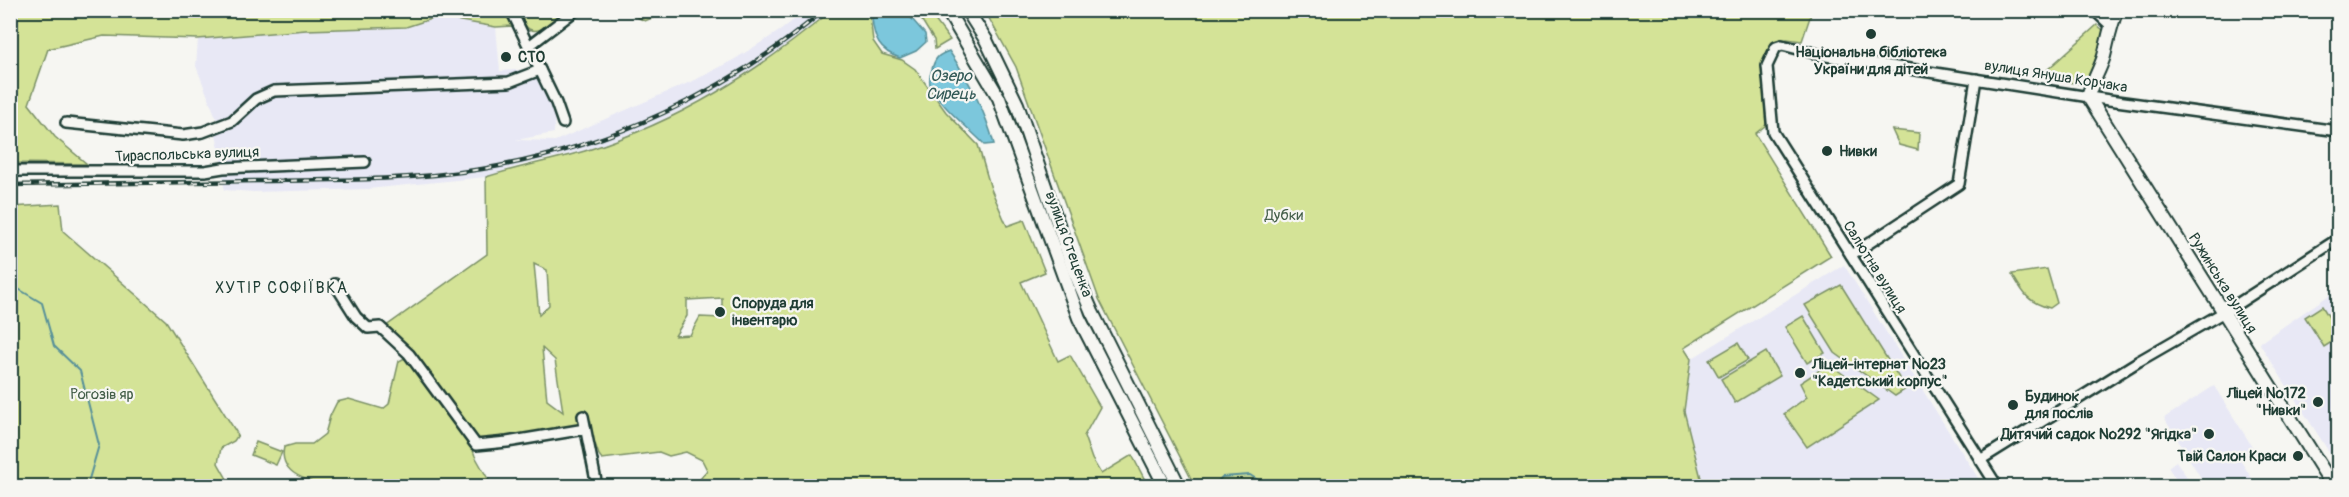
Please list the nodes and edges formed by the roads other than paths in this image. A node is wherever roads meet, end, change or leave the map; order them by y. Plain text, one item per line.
1 (511, 10) edge
2 (576, 10) edge
3 (947, 10) edge
4 (967, 10) edge
5 (2094, 10) edge
6 (2118, 10) edge
7 (2110, 25) junction
8 (529, 46) junction
9 (1773, 51) joint
10 (540, 70) junction
11 (1976, 79) junction
12 (2088, 96) junction
13 (66, 123) dead end
14 (563, 123) dead end
15 (2338, 131) edge
16 (365, 162) dead end
17 (10, 171) edge
18 (2338, 239) edge
19 (1851, 255) junction
20 (335, 284) dead end
21 (2223, 312) junction
22 (584, 416) dead end
23 (585, 429) junction
24 (1980, 460) junction
25 (597, 486) edge
26 (1165, 486) edge
27 (1179, 486) edge
28 (1996, 486) edge
29 (2333, 486) edge

1 - 8 street
2 - 8 street
3 - 26 main road, вулиця Стеценка
4 - 27 main road, вулиця Стеценка
5 - 7 street
6 - 7 main road
7 - 12 main road
8 - 10 street
9 - 11 street, вулиця Януша Корчака
9 - 19 street, Салютна вулиця
10 - 13 street
10 - 14 street
11 - 12 street, вулиця Януша Корчака
11 - 19 street
12 - 15 street, вулиця Януша Корчака
12 - 21 main road, Ружинська вулиця
16 - 17 street, Тираспольська вулиця
18 - 21 street
19 - 24 street, Салютна вулиця
20 - 23 street
21 - 24 street
21 - 29 main road, Ружинська вулиця
22 - 23 street
23 - 25 street
24 - 28 street, Салютна вулиця

